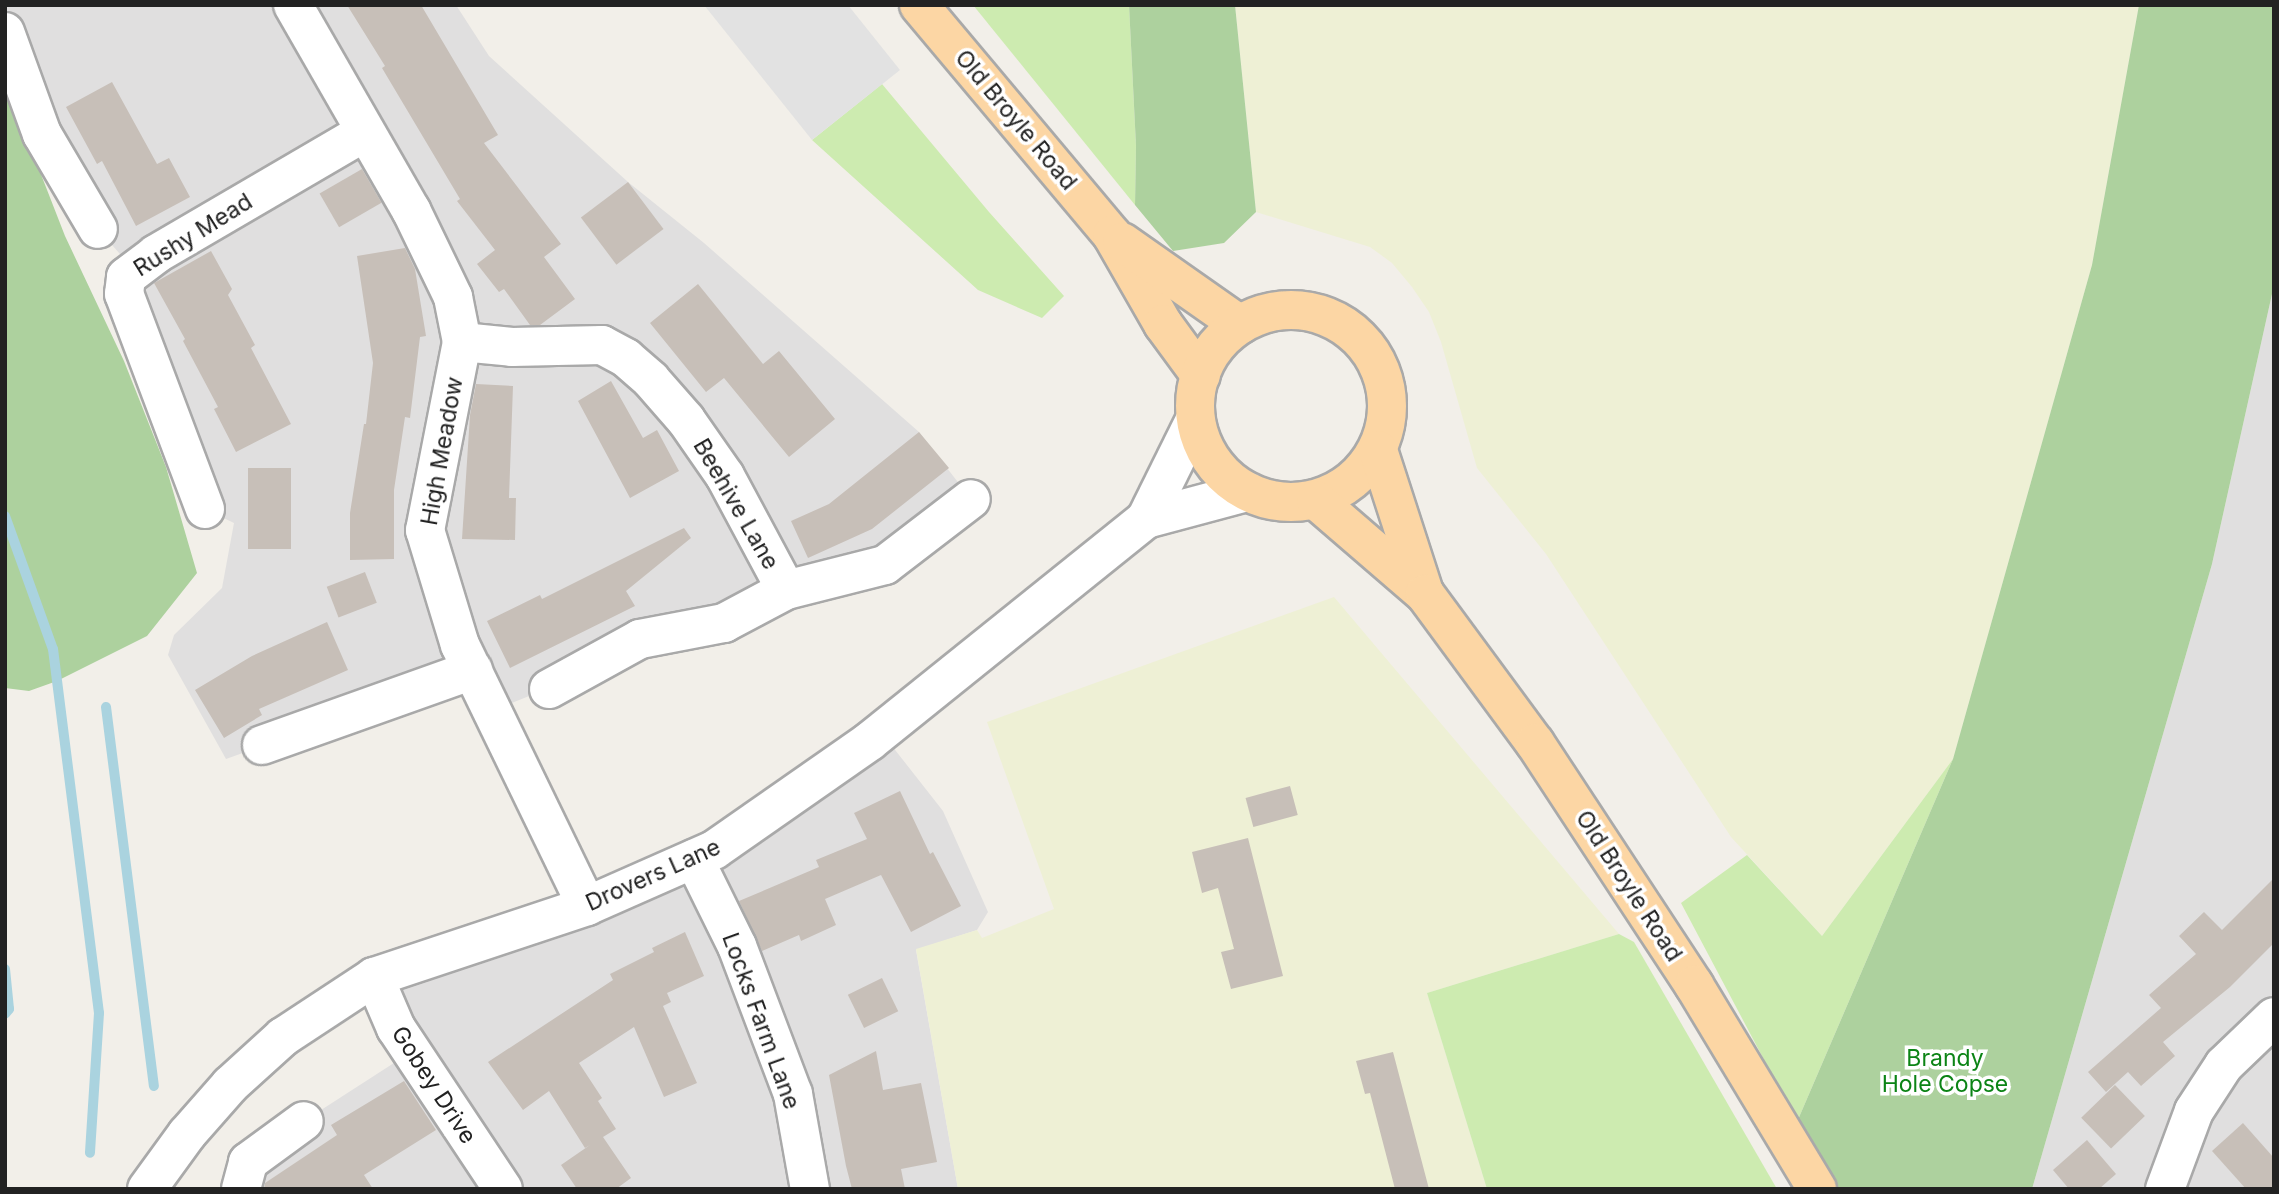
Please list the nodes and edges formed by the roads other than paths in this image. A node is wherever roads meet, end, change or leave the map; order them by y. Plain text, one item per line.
1 (293, 5) edge
2 (919, 5) edge
3 (5, 32) edge
4 (365, 132) junction
5 (98, 229) dead end
6 (1112, 234) junction
7 (1240, 325) junction
8 (463, 342) junction
9 (1200, 376) junction
10 (1195, 420) junction
11 (1378, 450) junction
12 (1247, 492) junction
13 (971, 499) dead end
14 (1316, 500) junction
15 (205, 509) dead end
16 (1146, 519) junction
17 (786, 590) junction
18 (1425, 594) junction
19 (473, 670) junction
20 (549, 689) dead end
21 (262, 746) dead end
22 (694, 859) junction
23 (587, 906) junction
24 (374, 977) junction
25 (2274, 1017) edge
26 (304, 1121) dead end
27 (147, 1189) edge
28 (240, 1189) edge
29 (503, 1189) edge
30 (810, 1189) edge
31 (1817, 1189) edge
32 (2165, 1189) edge

1 - 4 street, High Meadow
2 - 6 main road, Old Broyle Road
3 - 5 street
4 - 8 street, High Meadow
4 - 15 street, Rushy Mead
6 - 7 main road, Old Broyle Road
6 - 9 main road, Old Broyle Road
7 - 9 main road
7 - 11 main road
8 - 17 street, Beehive Lane
8 - 19 street, High Meadow
9 - 10 main road
10 - 12 main road
10 - 16 street, Drovers Lane
11 - 14 main road
11 - 18 main road, Old Broyle Road
12 - 14 main road
12 - 16 street, Drovers Lane
13 - 17 street, Beehive Lane
14 - 18 main road, Old Broyle Road
16 - 22 street, Drovers Lane
17 - 20 street, Beehive Lane
18 - 31 main road, Old Broyle Road
19 - 21 street
19 - 23 street, High Meadow
22 - 23 street, Drovers Lane
22 - 30 street, Locks Farm Lane
23 - 24 street, Drovers Lane
24 - 27 street, Drovers Lane
24 - 29 street, Gobey Drive
25 - 32 street
26 - 28 street

